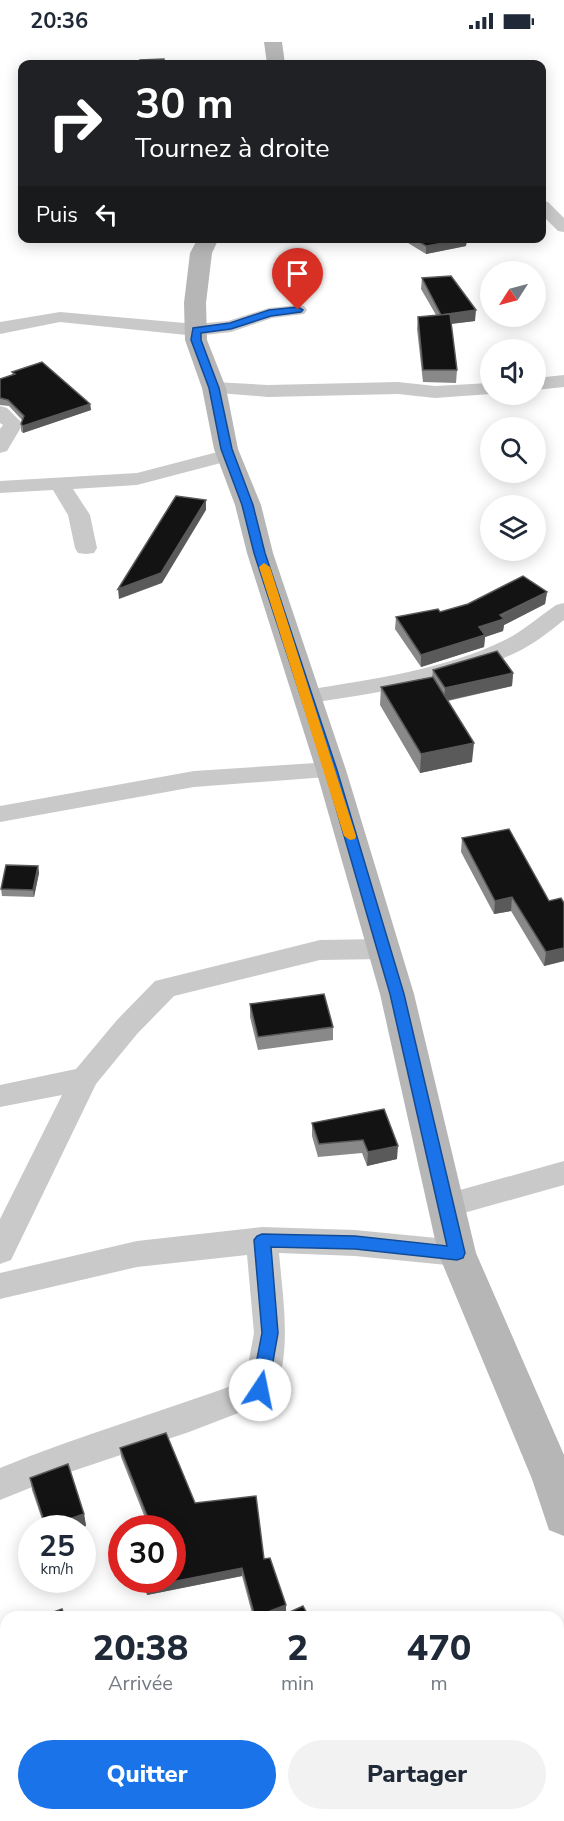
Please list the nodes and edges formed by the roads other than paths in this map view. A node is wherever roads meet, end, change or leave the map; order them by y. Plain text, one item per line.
1 (273, 42) edge
2 (275, 60) edge
3 (546, 200) edge
4 (564, 227) edge
5 (206, 243) edge
6 (298, 310) dead end
7 (0, 328) edge
8 (196, 330) junction
9 (564, 381) edge
10 (546, 383) edge
11 (214, 388) junction
12 (480, 390) edge
13 (0, 412) edge
14 (0, 447) edge
15 (229, 455) junction
16 (59, 483) junction
17 (0, 487) edge
18 (86, 548) dead end
19 (564, 610) edge
20 (306, 697) junction
21 (331, 770) junction
22 (0, 814) edge
23 (384, 949) junction
24 (85, 1078) junction
25 (0, 1096) edge
26 (564, 1173) edge
27 (446, 1206) junction
28 (262, 1240) junction
29 (0, 1251) edge
30 (457, 1253) junction
31 (0, 1286) edge
32 (0, 1484) edge
33 (564, 1516) edge

1 - 2 main road
3 - 4 street
5 - 8 main road
6 - 8 street
7 - 8 street
8 - 11 main road
9 - 10 street
11 - 12 street
11 - 15 main road
13 - 14 street
15 - 16 street
15 - 20 main road
16 - 17 street
16 - 18 street
19 - 20 street
20 - 21 main road
21 - 22 street
21 - 23 main road
23 - 24 street
23 - 27 main road
24 - 25 street
24 - 29 street
26 - 27 street
27 - 30 main road
28 - 30 street
28 - 31 street
28 - 32 street
30 - 33 main road

